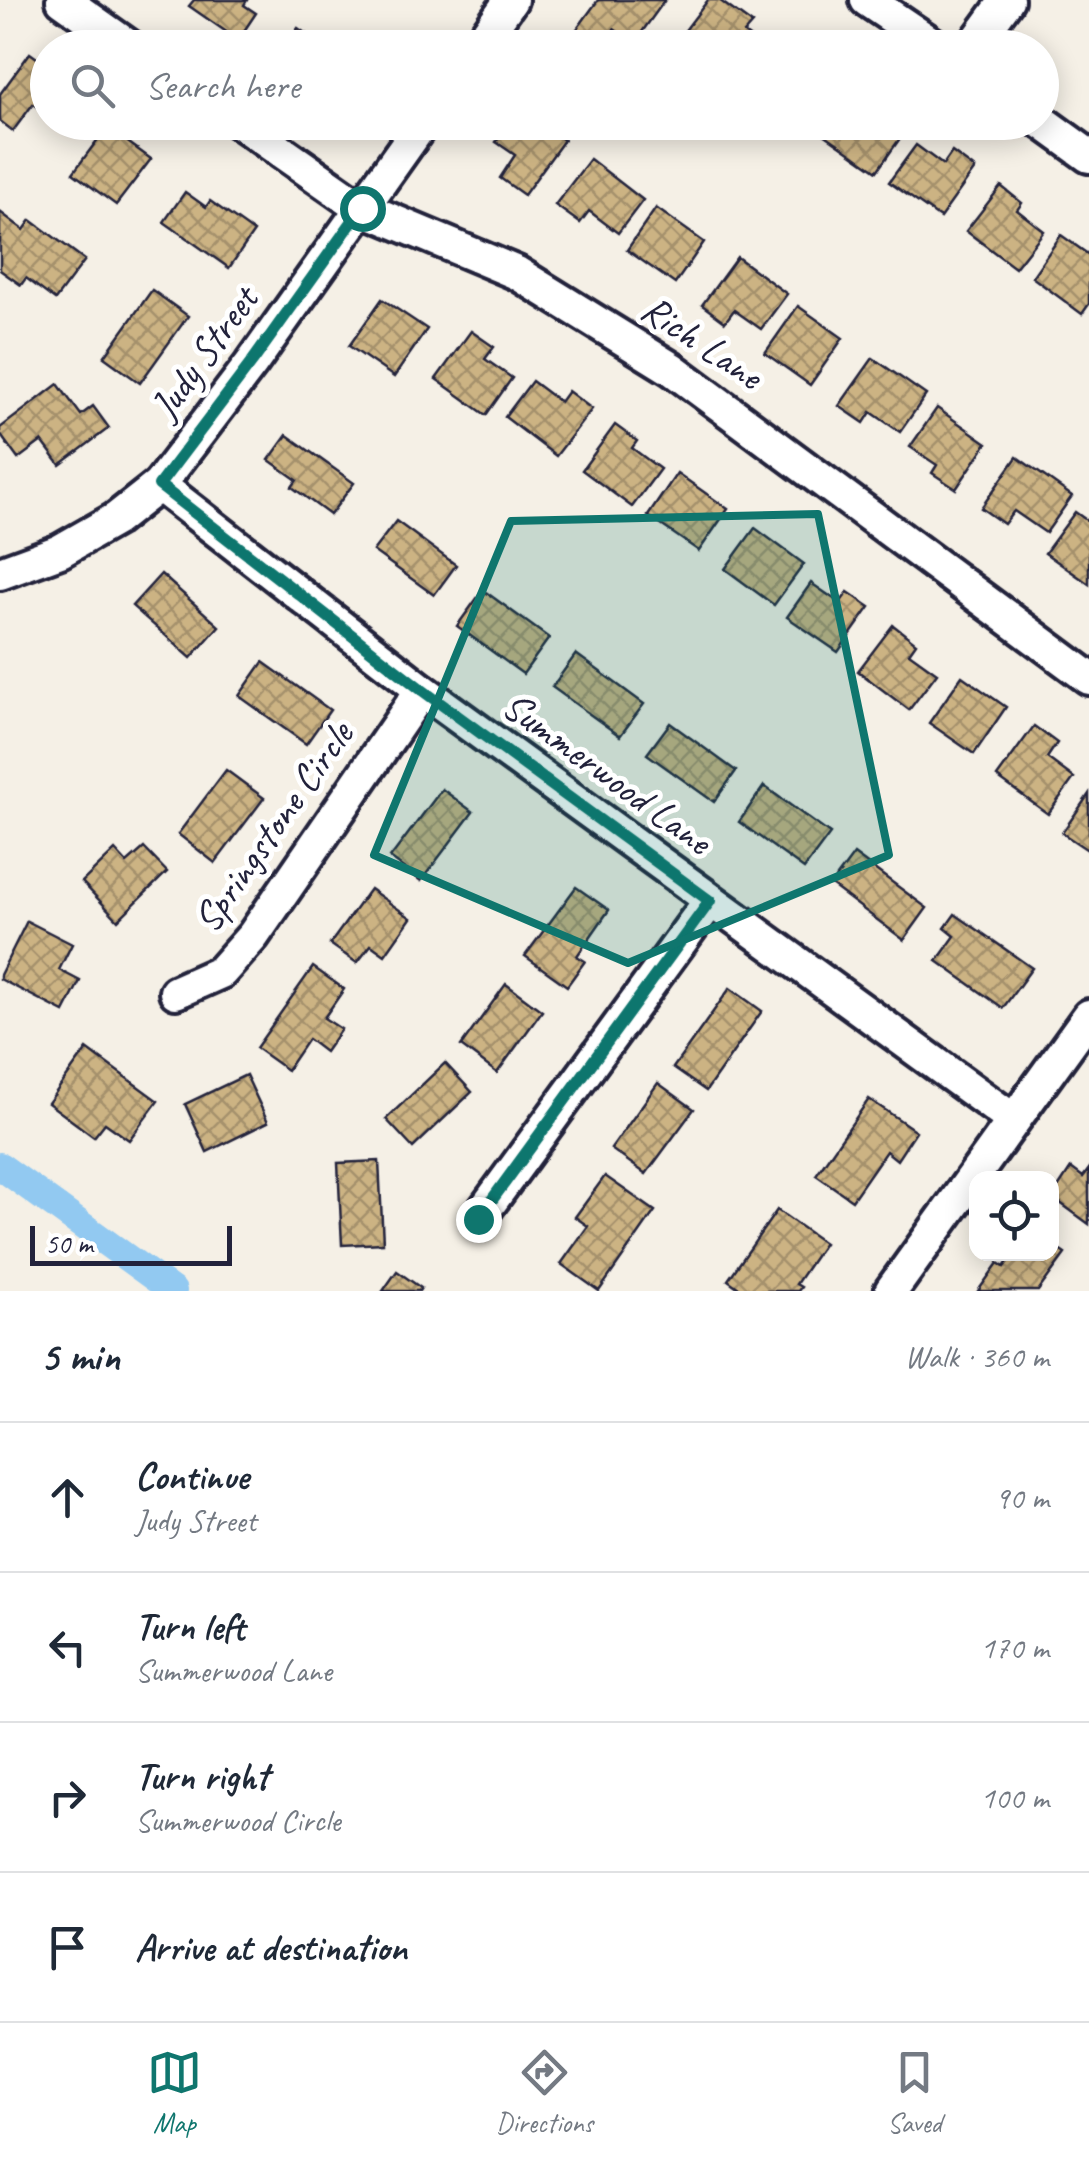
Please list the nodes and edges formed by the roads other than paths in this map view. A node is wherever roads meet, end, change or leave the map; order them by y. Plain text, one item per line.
1 (64, 0) edge
2 (511, 0) edge
3 (868, 0) edge
4 (1007, 0) edge
5 (106, 30) edge
6 (490, 30) edge
7 (912, 30) edge
8 (985, 30) edge
9 (1059, 134) edge
10 (264, 140) edge
11 (411, 140) edge
12 (1089, 156) edge
13 (362, 208) junction
14 (159, 485) junction
15 (0, 573) edge
16 (1089, 678) edge
17 (422, 690) junction
18 (710, 901) junction
19 (176, 992) dead end
20 (1089, 1016) edge
21 (1013, 1120) junction
22 (478, 1219) dead end
23 (891, 1291) edge

1 - 5 street
2 - 6 street
3 - 7 street
4 - 8 street
9 - 12 street
10 - 13 street, Rich Lane
11 - 13 street, Judy Street
13 - 14 street, Judy Street
13 - 16 street, Rich Lane
14 - 15 street, Judy Street
14 - 17 street, Summerwood Lane
17 - 18 street, Summerwood Lane
17 - 19 street, Springstone Circle
18 - 21 street, Summerwood Lane
18 - 22 street
20 - 21 street
21 - 23 street

